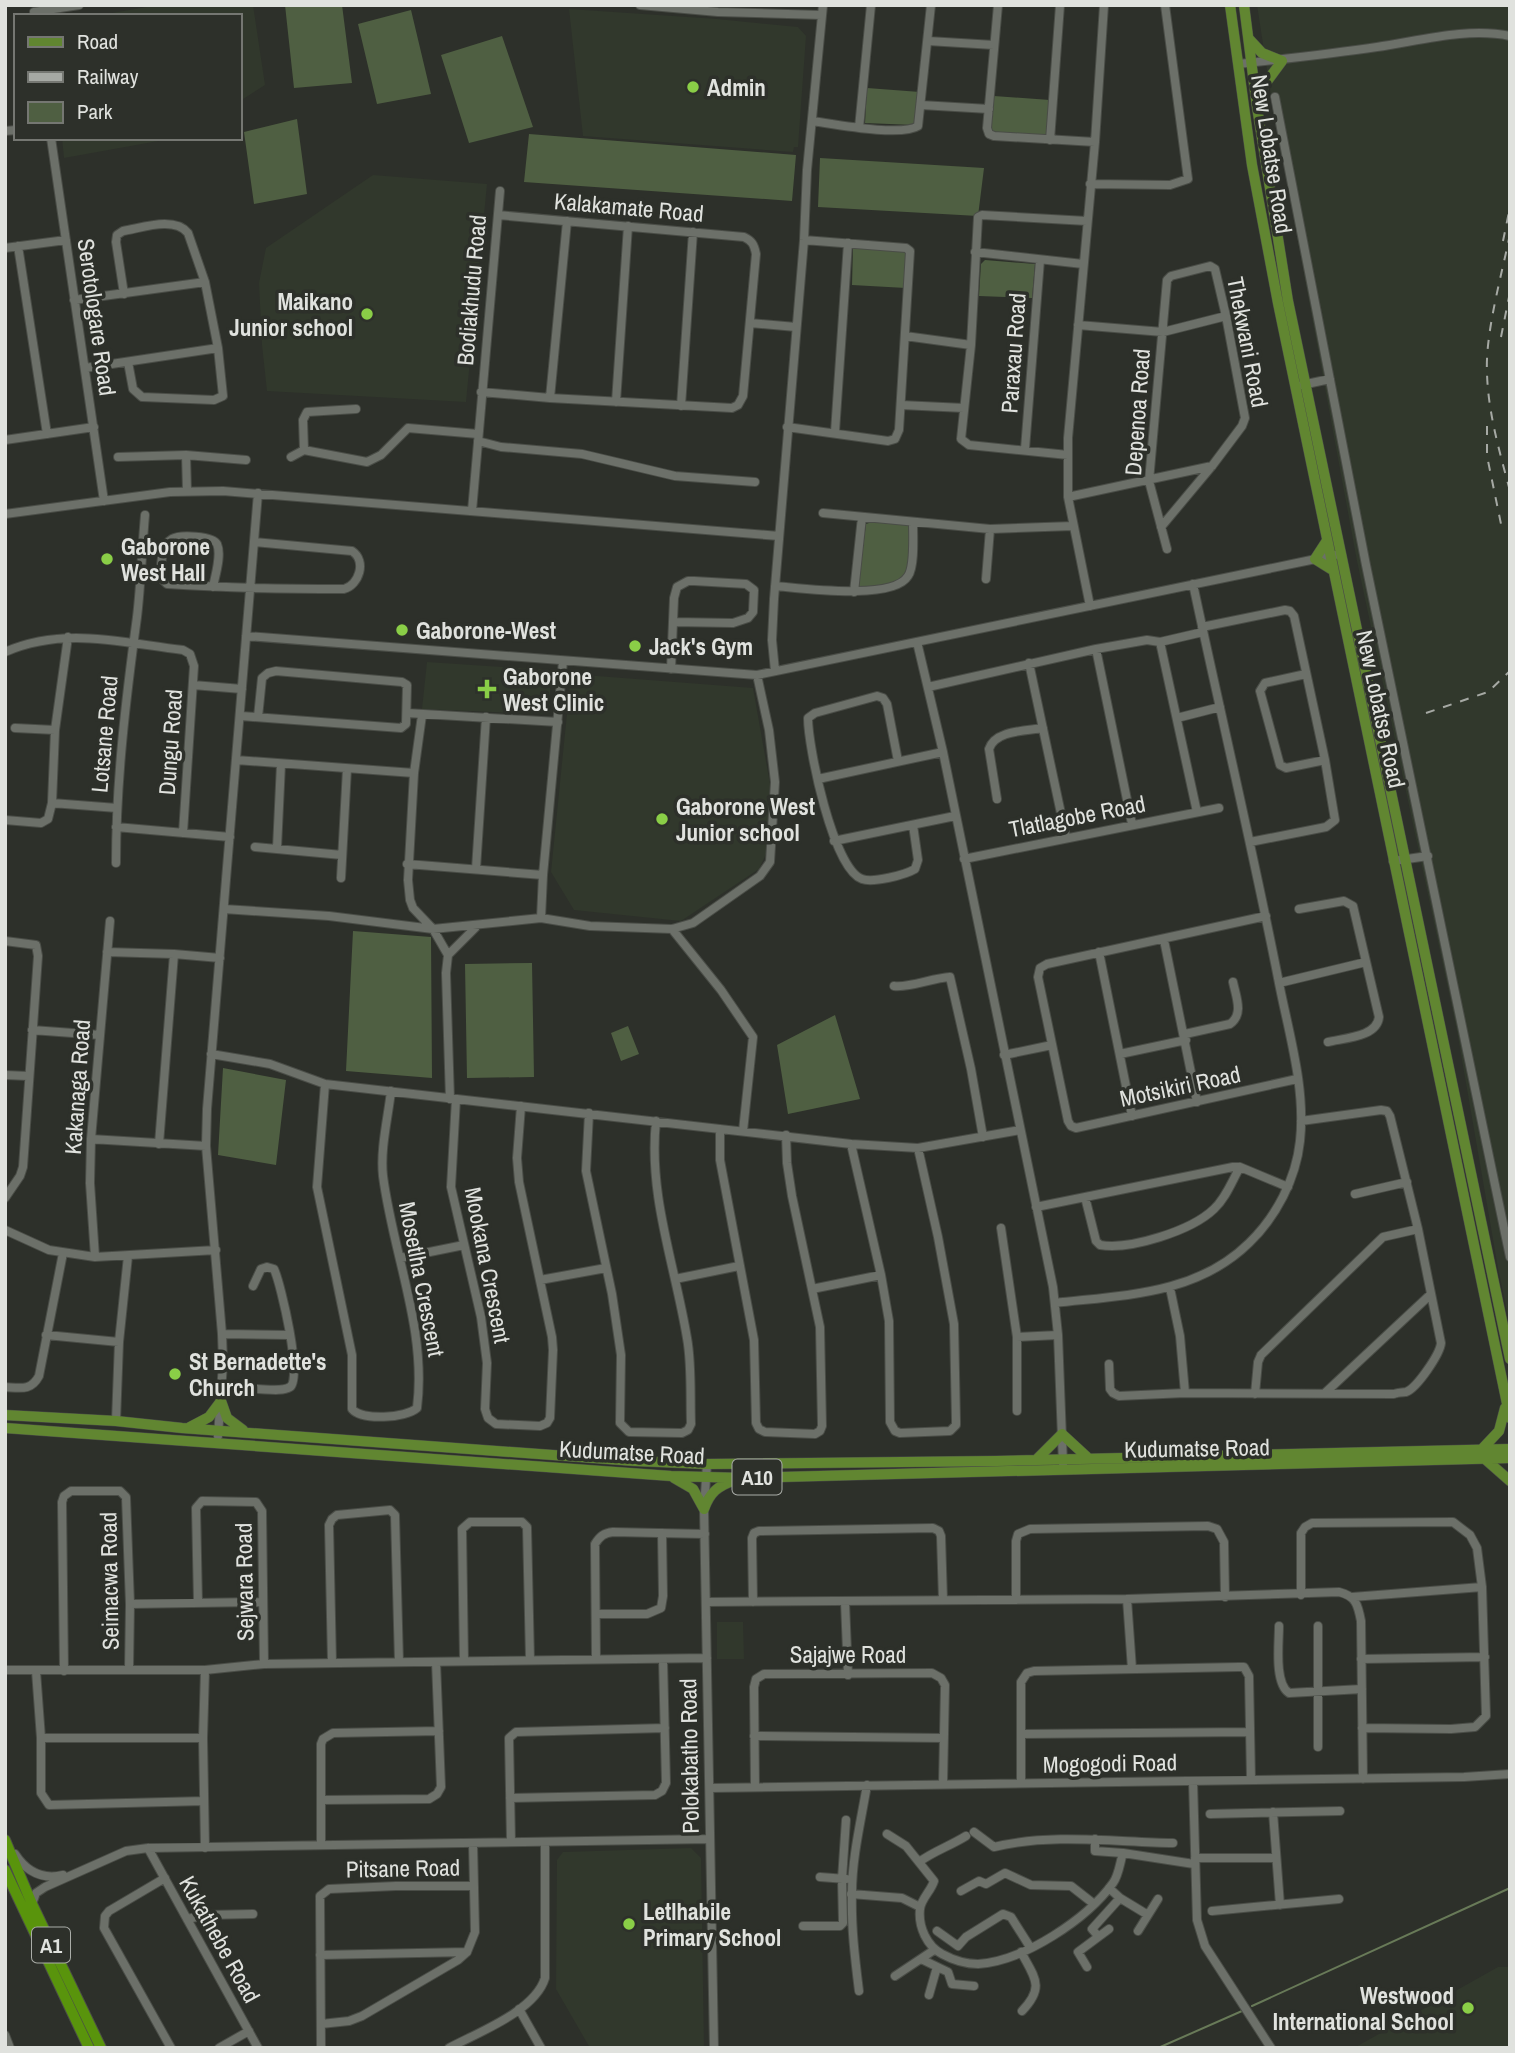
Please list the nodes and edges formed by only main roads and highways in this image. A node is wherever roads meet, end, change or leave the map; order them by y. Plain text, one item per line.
1 (1230, 5) edge
2 (1244, 5) edge
3 (1248, 38) junction
4 (1257, 107) junction
5 (1300, 386) junction
6 (1323, 467) junction
7 (1311, 470) junction
8 (1326, 542) junction
9 (1332, 570) junction
10 (1510, 1359) edge
11 (1506, 1401) junction
12 (5, 1415) edge
13 (1510, 1418) edge
14 (5, 1428) edge
15 (182, 1428) junction
16 (248, 1433) junction
17 (1510, 1449) edge
18 (1484, 1454) junction
19 (1088, 1457) junction
20 (1510, 1458) edge
21 (1037, 1459) junction
22 (671, 1476) junction
23 (743, 1478) junction
24 (1510, 1481) edge
25 (5, 1840) edge
26 (5, 1870) edge
27 (89, 2048) edge
28 (101, 2048) edge

1 - 5 main road, New Lobatse Road
2 - 3 main road, New Lobatse Road
3 - 4 main road, New Lobatse Road
3 - 4 main road
4 - 5 main road, New Lobatse Road
5 - 6 main road
5 - 7 main road, New Lobatse Road
6 - 7 main road
6 - 10 main road
7 - 8 main road, New Lobatse Road
8 - 9 main road, New Lobatse Road
8 - 9 main road
9 - 11 main road, New Lobatse Road
11 - 13 main road, New Lobatse Road
11 - 18 main road
12 - 15 main road, Kudumatse Road / A10
14 - 22 main road, Kudumatse Road / A10
15 - 16 main road, Kudumatse Road / A10
15 - 16 main road
16 - 21 main road, Kudumatse Road / A10
17 - 18 main road, Kudumatse Road / A10
18 - 19 main road, Kudumatse Road / A10
18 - 20 main road, Kudumatse Road / A10
18 - 23 main road, Kudumatse Road / A10
18 - 24 main road
19 - 21 main road, Kudumatse Road / A10
19 - 21 main road
22 - 23 main road, Kudumatse Road / A10
22 - 23 main road
25 - 28 highway, A1
26 - 27 highway, A1

